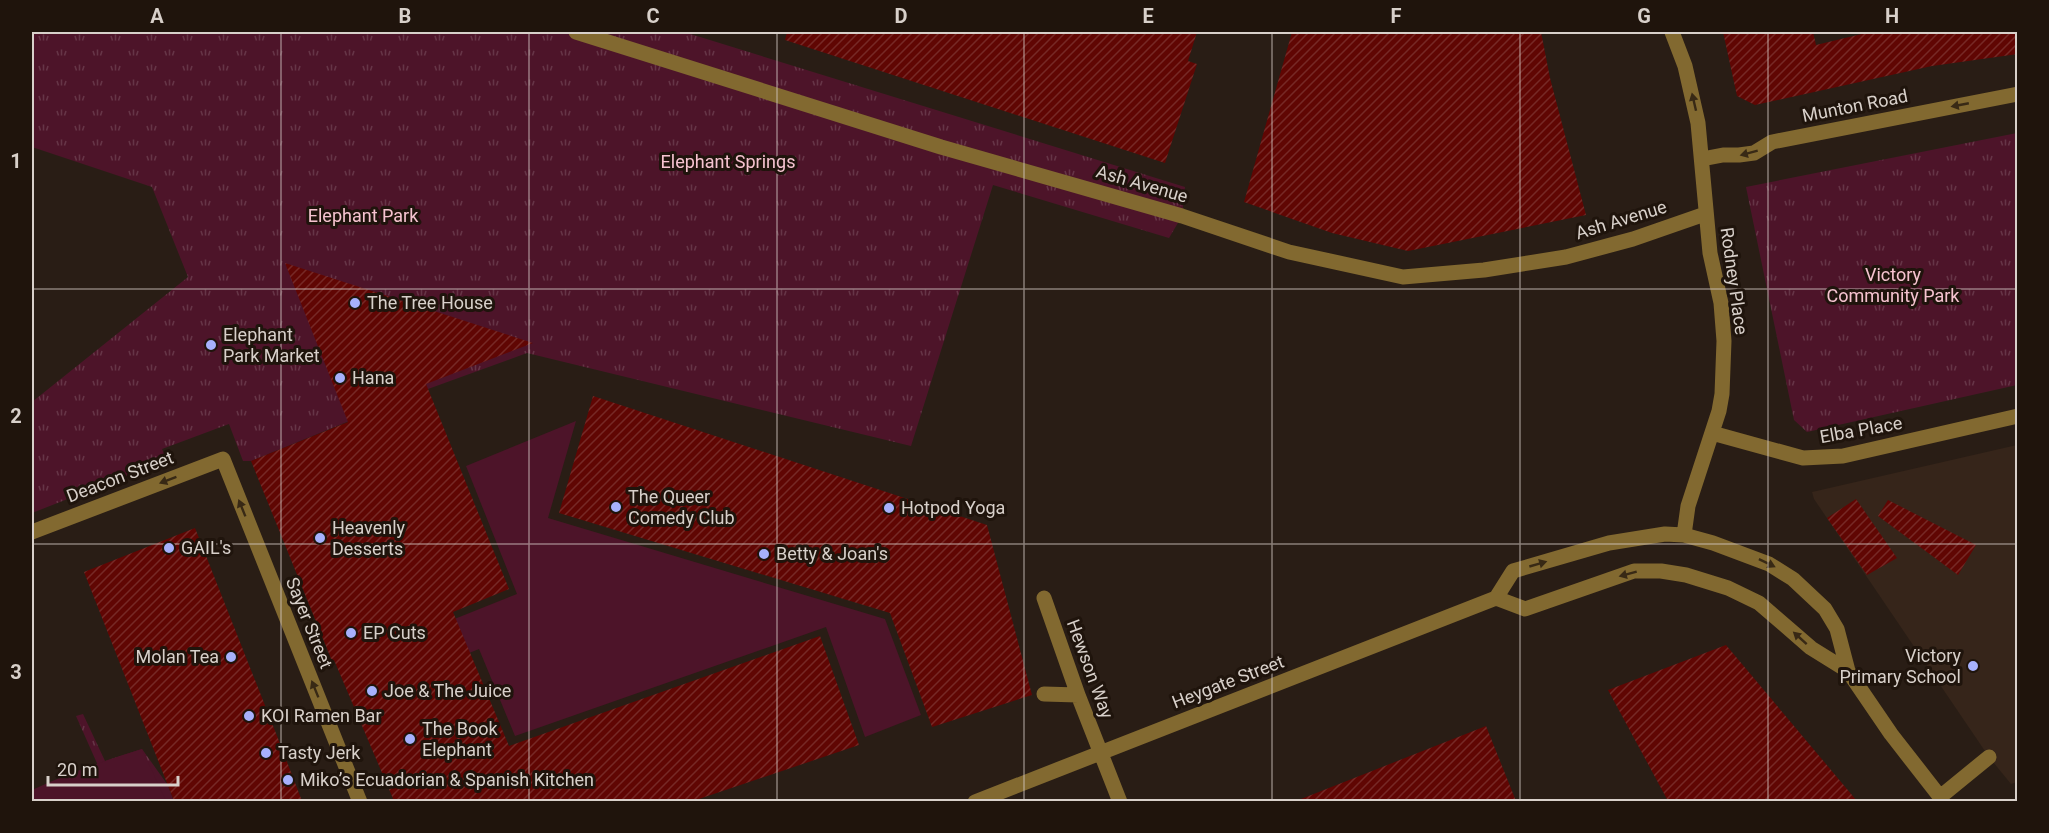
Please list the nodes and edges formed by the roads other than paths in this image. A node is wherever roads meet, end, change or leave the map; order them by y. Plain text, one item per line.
1 (576, 32) edge
2 (1672, 32) edge
3 (2018, 94) edge
4 (1702, 159) junction
5 (1706, 214) junction
6 (2018, 416) edge
7 (1712, 433) junction
8 (223, 459) joint
9 (32, 532) edge
10 (1684, 535) junction
11 (1044, 598) dead end
12 (1496, 598) junction
13 (1848, 671) junction
14 (1044, 694) dead end
15 (1078, 695) junction
16 (1100, 753) junction
17 (1989, 757) dead end
18 (1942, 799) edge
19 (360, 801) edge
20 (975, 801) edge
21 (1120, 801) edge

1 - 5 street, Ash Avenue
4 -> 2 street, Rodney Place
3 -> 4 street, Munton Road
4 - 5 street, Rodney Place
5 - 7 street, Rodney Place
6 - 7 street, Elba Place
7 - 10 street, Rodney Place
8 -> 9 street, Deacon Street
19 -> 8 street, Sayer Street
12 -> 10 street
10 -> 13 street
11 - 15 street, Hewson Way
13 -> 12 street
12 - 16 street, Heygate Street
13 - 18 street
14 - 15 street
15 - 16 street, Hewson Way
16 - 20 street, Heygate Street
16 - 21 street, Hewson Way
17 - 18 street

